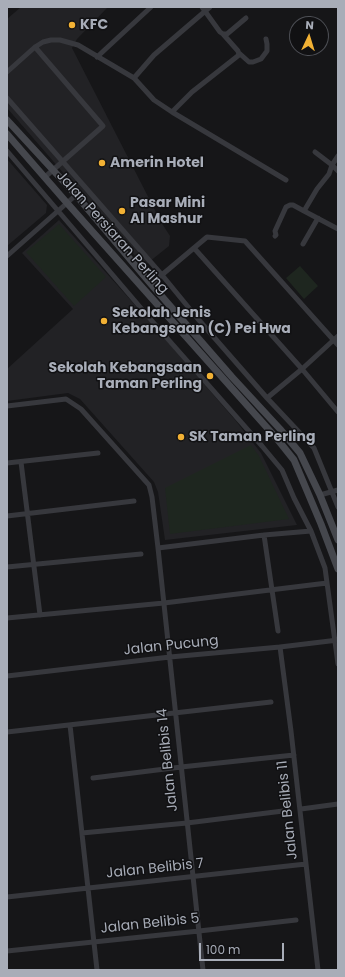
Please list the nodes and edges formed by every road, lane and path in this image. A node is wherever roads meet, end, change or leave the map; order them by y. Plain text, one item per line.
1 (151, 7) edge
2 (210, 7) edge
3 (203, 9) edge
4 (246, 18) dead end
5 (223, 34) junction
6 (266, 39) dead end
7 (35, 47) junction
8 (239, 54) junction
9 (97, 57) junction
10 (7, 72) edge
11 (134, 78) junction
12 (7, 98) edge
13 (172, 112) junction
14 (7, 120) edge
15 (7, 134) edge
16 (7, 151) edge
17 (315, 152) dead end
18 (338, 156) edge
19 (63, 161) junction
20 (332, 165) junction
21 (53, 170) junction
22 (338, 171) edge
23 (45, 177) junction
24 (286, 180) dead end
25 (76, 195) junction
26 (67, 203) junction
27 (57, 211) junction
28 (304, 211) junction
29 (318, 218) junction
30 (338, 229) edge
31 (275, 236) dead end
32 (303, 244) dead end
33 (194, 248) junction
34 (7, 256) edge
35 (162, 275) junction
36 (151, 284) junction
37 (338, 336) edge
38 (334, 340) junction
39 (338, 345) edge
40 (302, 369) junction
41 (267, 398) junction
42 (7, 406) edge
43 (338, 412) edge
44 (98, 453) dead end
45 (22, 462) junction
46 (7, 463) edge
47 (338, 490) edge
48 (332, 492) junction
49 (320, 495) junction
50 (134, 502) dead end
51 (338, 506) edge
52 (27, 514) junction
53 (7, 516) edge
54 (311, 531) junction
55 (264, 535) junction
56 (338, 540) edge
57 (158, 548) junction
58 (141, 554) dead end
59 (34, 564) junction
60 (7, 567) edge
61 (338, 569) edge
62 (327, 583) junction
63 (272, 590) junction
64 (164, 603) junction
65 (40, 615) junction
66 (7, 618) edge
67 (278, 631) dead end
68 (337, 640) edge
69 (280, 648) junction
70 (170, 657) junction
71 (338, 664) edge
72 (7, 676) edge
73 (271, 702) dead end
74 (176, 713) junction
75 (70, 725) junction
76 (7, 732) edge
77 (294, 755) junction
78 (181, 767) junction
79 (93, 778) dead end
80 (338, 804) edge
81 (301, 809) junction
82 (283, 811) dead end
83 (187, 823) junction
84 (82, 833) junction
85 (306, 864) junction
86 (193, 877) junction
87 (88, 888) junction
88 (7, 897) edge
89 (296, 920) dead end
90 (198, 931) junction
91 (94, 942) junction
92 (7, 951) edge
93 (97, 970) edge
94 (203, 970) edge
95 (318, 970) edge

1 - 9 street
2 - 3 street
3 - 5 street
3 - 11 street
4 - 5 street
5 - 8 street
6 - 8 street
7 - 9 street
7 - 10 street
7 - 19 street
8 - 13 street
9 - 11 street
11 - 13 street
12 - 19 street
13 - 24 street
14 - 21 main road, Jalan Persiaran Perling
15 - 23 main road, Jalan Persiaran Perling
16 - 27 street
17 - 20 street
18 - 20 street
19 - 21 street
19 - 35 street
20 - 22 street
20 - 28 street
21 - 23 street
21 - 25 main road, Jalan Persiaran Perling
23 - 26 main road, Jalan Persiaran Perling
25 - 26 street
25 - 36 main road, Jalan Persiaran Perling
26 - 27 street
26 - 61 main road, Jalan Persiaran Perling
27 - 34 street
27 - 54 street
28 - 29 street
28 - 31 street
29 - 30 street
29 - 32 street
33 - 35 street
33 - 38 street
33 - 40 street
35 - 36 street
35 - 41 street
36 - 49 main road, Jalan Persiaran Perling
37 - 38 street
38 - 39 street
38 - 40 street
40 - 41 street
40 - 43 street
41 - 48 street
42 - 57 street, Jalan Belibis 14
44 - 45 street
45 - 46 street
45 - 52 street
47 - 48 street
48 - 49 street
48 - 51 street
49 - 56 main road, Jalan Persiaran Perling
50 - 52 street
52 - 53 street
52 - 59 street
54 - 55 street
54 - 62 street
55 - 57 street
55 - 63 street
57 - 64 street, Jalan Belibis 14
58 - 59 street
59 - 60 street
59 - 65 street
62 - 63 street
62 - 68 street
63 - 64 street
63 - 67 street
64 - 65 street
64 - 70 street, Jalan Belibis 14
65 - 66 street
68 - 69 street, Jalan Pucung
68 - 71 street
69 - 70 street, Jalan Pucung
69 - 77 street, Jalan Belibis 11
70 - 72 street, Jalan Pucung
70 - 74 street, Jalan Belibis 14
73 - 74 street
74 - 75 street
74 - 78 street, Jalan Belibis 14
75 - 76 street
75 - 84 street
77 - 78 street
77 - 81 street, Jalan Belibis 11
78 - 79 street
78 - 83 street, Jalan Belibis 14
80 - 81 street
81 - 85 street, Jalan Belibis 11
82 - 83 street
83 - 84 street
83 - 86 street, Jalan Belibis 14
84 - 87 street
85 - 86 street, Jalan Belibis 7
85 - 95 street, Jalan Belibis 11
86 - 87 street, Jalan Belibis 7
86 - 90 street, Jalan Belibis 14
87 - 88 street, Jalan Belibis 7
87 - 91 street
89 - 90 street, Jalan Belibis 5
90 - 91 street, Jalan Belibis 5
90 - 94 street, Jalan Belibis 14
91 - 92 street, Jalan Belibis 5
91 - 93 street

